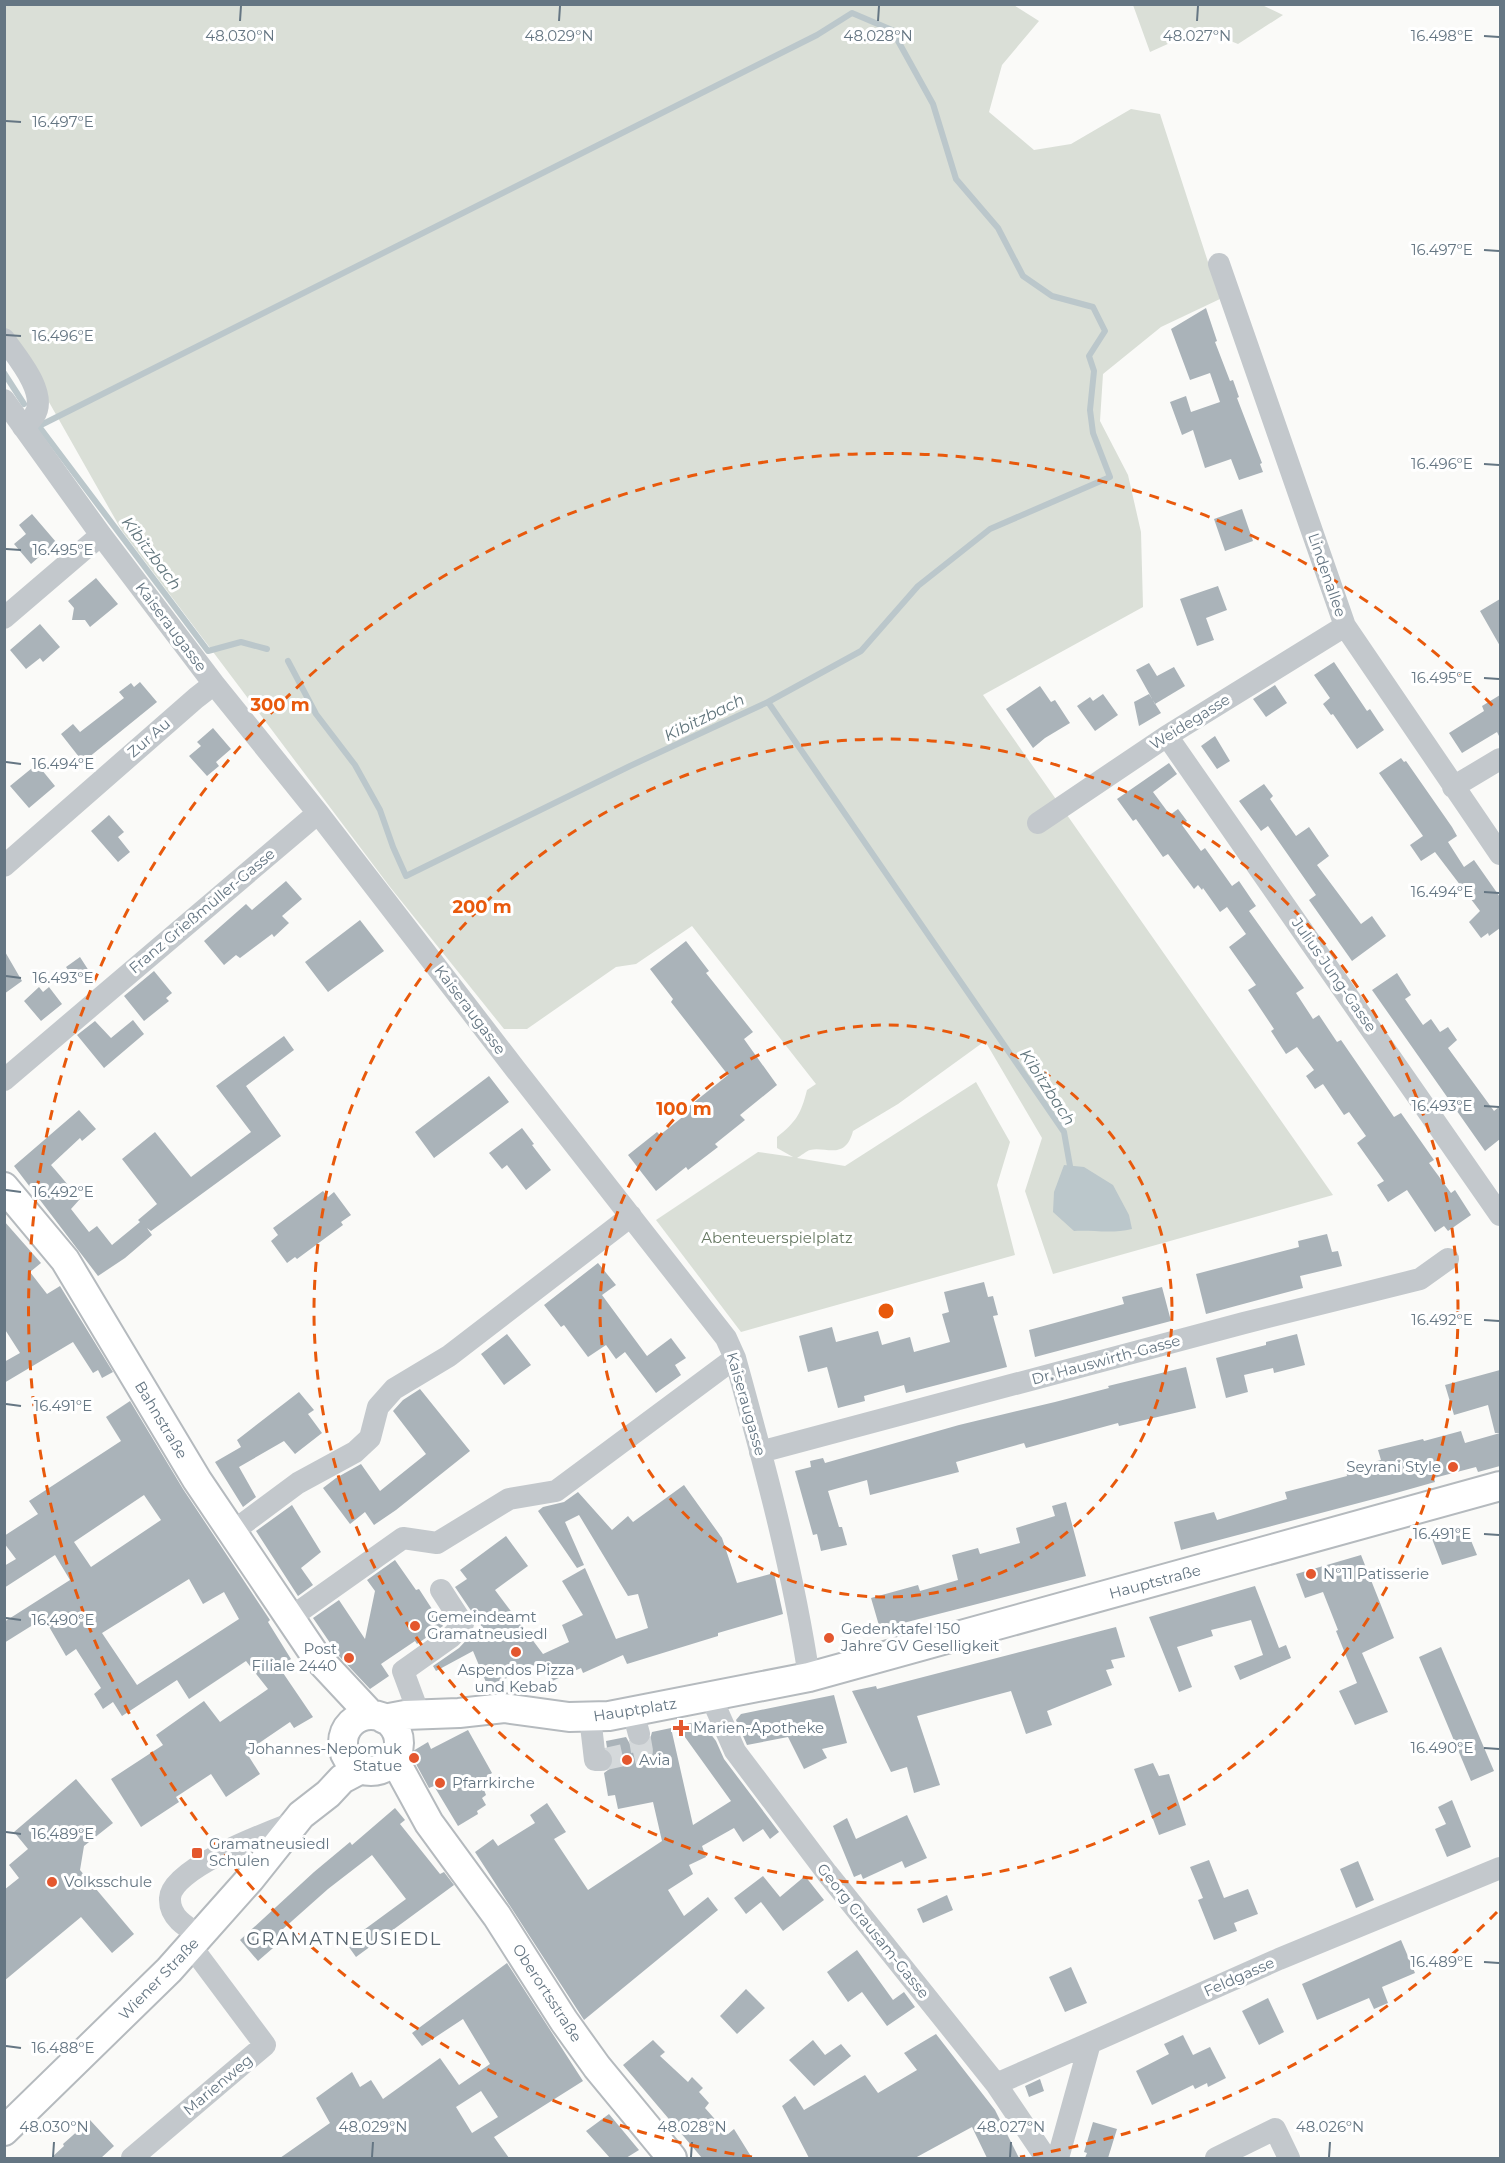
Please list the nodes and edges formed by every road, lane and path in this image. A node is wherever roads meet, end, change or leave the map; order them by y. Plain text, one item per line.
1 (1219, 264) dead end
2 (4, 339) edge
3 (4, 400) edge
4 (23, 427) junction
5 (101, 535) junction
6 (4, 618) edge
7 (1345, 626) junction
8 (214, 684) junction
9 (1167, 736) junction
10 (1500, 759) edge
11 (1453, 787) junction
12 (318, 813) junction
13 (1038, 823) dead end
14 (1500, 854) edge
15 (4, 866) edge
16 (4, 1080) edge
17 (4, 1187) edge
18 (1500, 1215) edge
19 (631, 1216) junction
20 (1448, 1259) dead end
21 (735, 1358) junction
22 (760, 1452) junction
23 (1500, 1486) edge
24 (232, 1532) junction
25 (441, 1590) dead end
26 (290, 1618) junction
27 (809, 1677) junction
28 (711, 1697) junction
29 (459, 1713) junction
30 (418, 1714) junction
31 (590, 1717) junction
32 (372, 1744) junction
33 (601, 1760) dead end
34 (298, 1819) junction
35 (1500, 1868) edge
36 (195, 1941) junction
37 (1090, 2043) junction
38 (996, 2084) junction
39 (4, 2131) edge
40 (132, 2158) edge
41 (672, 2158) edge
42 (1046, 2158) edge
43 (1058, 2158) edge
44 (1216, 2158) edge
45 (1289, 2158) edge

1 - 7 street, Lindenallee
2 - 4 street
3 - 4 street, Kaiseraugasse
4 - 5 street, Kaiseraugasse
5 - 6 street
5 - 8 street, Kaiseraugasse
7 - 9 street, Weidegasse
7 - 11 street, Lindenallee
8 - 12 street, Kaiseraugasse
8 - 15 street, Zur Au
9 - 13 street, Weidegasse
9 - 18 street, Julius Jung-Gasse
10 - 11 street
11 - 14 street, Lindenallee
12 - 16 street, Franz Grießmüller-Gasse
12 - 19 street, Kaiseraugasse
17 - 24 main road, Bahnstraße
19 - 21 street, Kaiseraugasse
19 - 24 street
20 - 22 street, Dr. Hauswirth-Gasse
21 - 22 street, Kaiseraugasse
21 - 26 street
22 - 27 street, Kaiseraugasse
23 - 27 main road, Hauptstraße
24 - 26 main road, Bahnstraße
25 - 30 street
26 - 32 main road, Bahnstraße
27 - 28 main road, Hauptplatz
28 - 31 main road, Hauptplatz
28 - 38 street, Georg Grausam-Gasse
29 - 30 main road, Hauptplatz
29 - 31 main road, Hauptplatz
29 - 32 main road, Hauptplatz
30 - 32 main road, Hauptplatz
31 - 33 street
32 - 34 main road, Wiener Straße
32 - 41 main road, Oberortsstraße
34 - 36 main road, Wiener Straße
34 - 36 street
35 - 37 street, Feldgasse
36 - 39 main road, Wiener Straße
36 - 40 street, Marienweg
37 - 38 street, Feldgasse
37 - 43 street
38 - 42 street, Georg Grausam-Gasse
44 - 45 street

